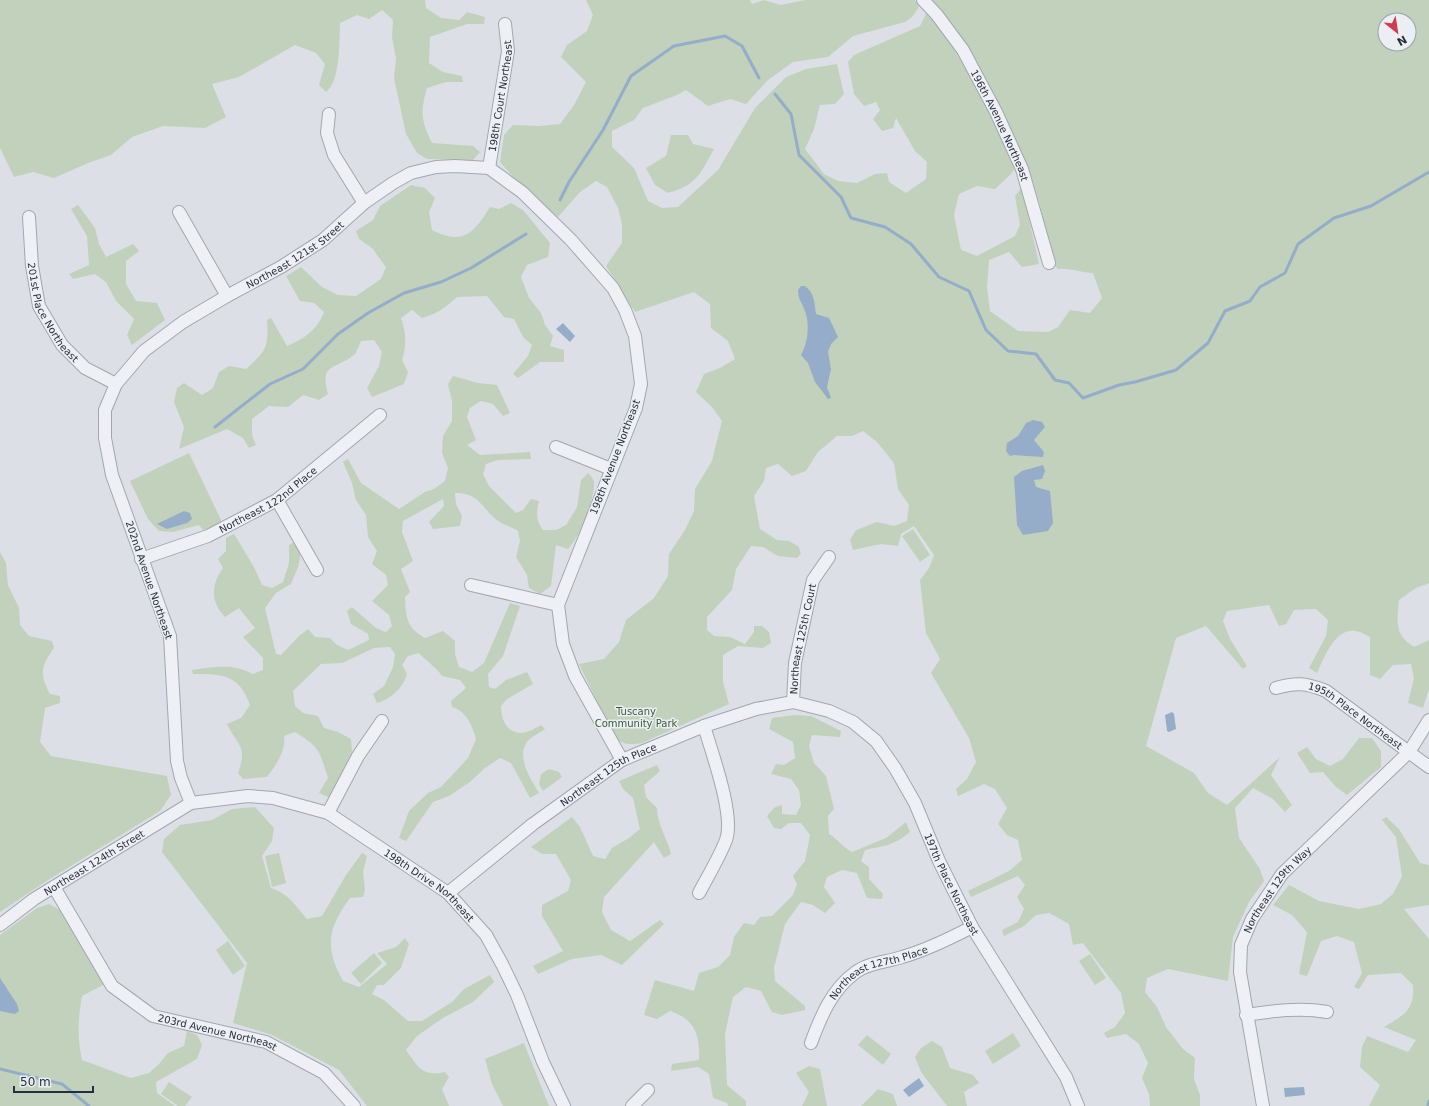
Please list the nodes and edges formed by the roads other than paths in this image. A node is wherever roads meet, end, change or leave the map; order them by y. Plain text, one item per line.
1 (923, 0) edge
2 (505, 24) dead end
3 (329, 114) dead end
4 (489, 168) junction
5 (364, 203) junction
6 (179, 212) dead end
7 (29, 217) dead end
8 (1049, 263) dead end
9 (227, 296) junction
10 (116, 384) junction
11 (380, 415) dead end
12 (556, 447) dead end
13 (611, 469) junction
14 (277, 500) junction
15 (829, 557) dead end
16 (141, 559) junction
17 (317, 570) dead end
18 (471, 585) dead end
19 (558, 605) junction
20 (1276, 688) dead end
21 (793, 702) junction
22 (1429, 720) edge
23 (382, 721) dead end
24 (704, 726) junction
25 (1409, 752) junction
26 (622, 760) junction
27 (1429, 767) edge
28 (191, 803) junction
29 (328, 813) junction
30 (54, 888) junction
31 (448, 892) junction
32 (699, 893) dead end
33 (0, 924) edge
34 (972, 927) junction
35 (1327, 1012) dead end
36 (1246, 1015) junction
37 (811, 1043) dead end
38 (648, 1090) dead end
39 (354, 1106) edge
40 (564, 1106) edge
41 (632, 1106) edge
42 (1078, 1106) edge
43 (1263, 1106) edge

1 - 8 street, 196th Avenue Northeast
2 - 4 street, 198th Court Northeast
3 - 5 street
4 - 5 street, Northeast 121st Street
4 - 13 street, 198th Avenue Northeast
5 - 9 street, Northeast 121st Street
6 - 9 street
7 - 10 street, 201st Place Northeast
9 - 10 street, Northeast 121st Street
10 - 16 street, 202nd Avenue Northeast
11 - 14 street, Northeast 122nd Place
12 - 13 street
13 - 19 street, 198th Avenue Northeast
14 - 16 street, Northeast 122nd Place
14 - 17 street
15 - 21 street, Northeast 125th Court
16 - 28 street, 202nd Avenue Northeast
18 - 19 street
19 - 26 street, 198th Avenue Northeast
20 - 25 street, 195th Place Northeast
21 - 24 street, Northeast 125th Place
21 - 34 street, 197th Place Northeast
22 - 25 street, Northeast 129th Way
23 - 29 street
24 - 26 street, Northeast 125th Place
24 - 32 street
25 - 27 street, 195th Place Northeast
25 - 36 street, Northeast 129th Way
26 - 31 street, Northeast 125th Place
28 - 29 street, 198th Drive Northeast
28 - 30 street, Northeast 124th Street
29 - 31 street, 198th Drive Northeast
30 - 33 street, Northeast 124th Street
30 - 39 street, 203rd Avenue Northeast
31 - 40 street, 198th Drive Northeast
34 - 37 street, Northeast 127th Place
34 - 42 street, 197th Place Northeast
35 - 36 street
36 - 43 street, Northeast 129th Way
38 - 41 street

